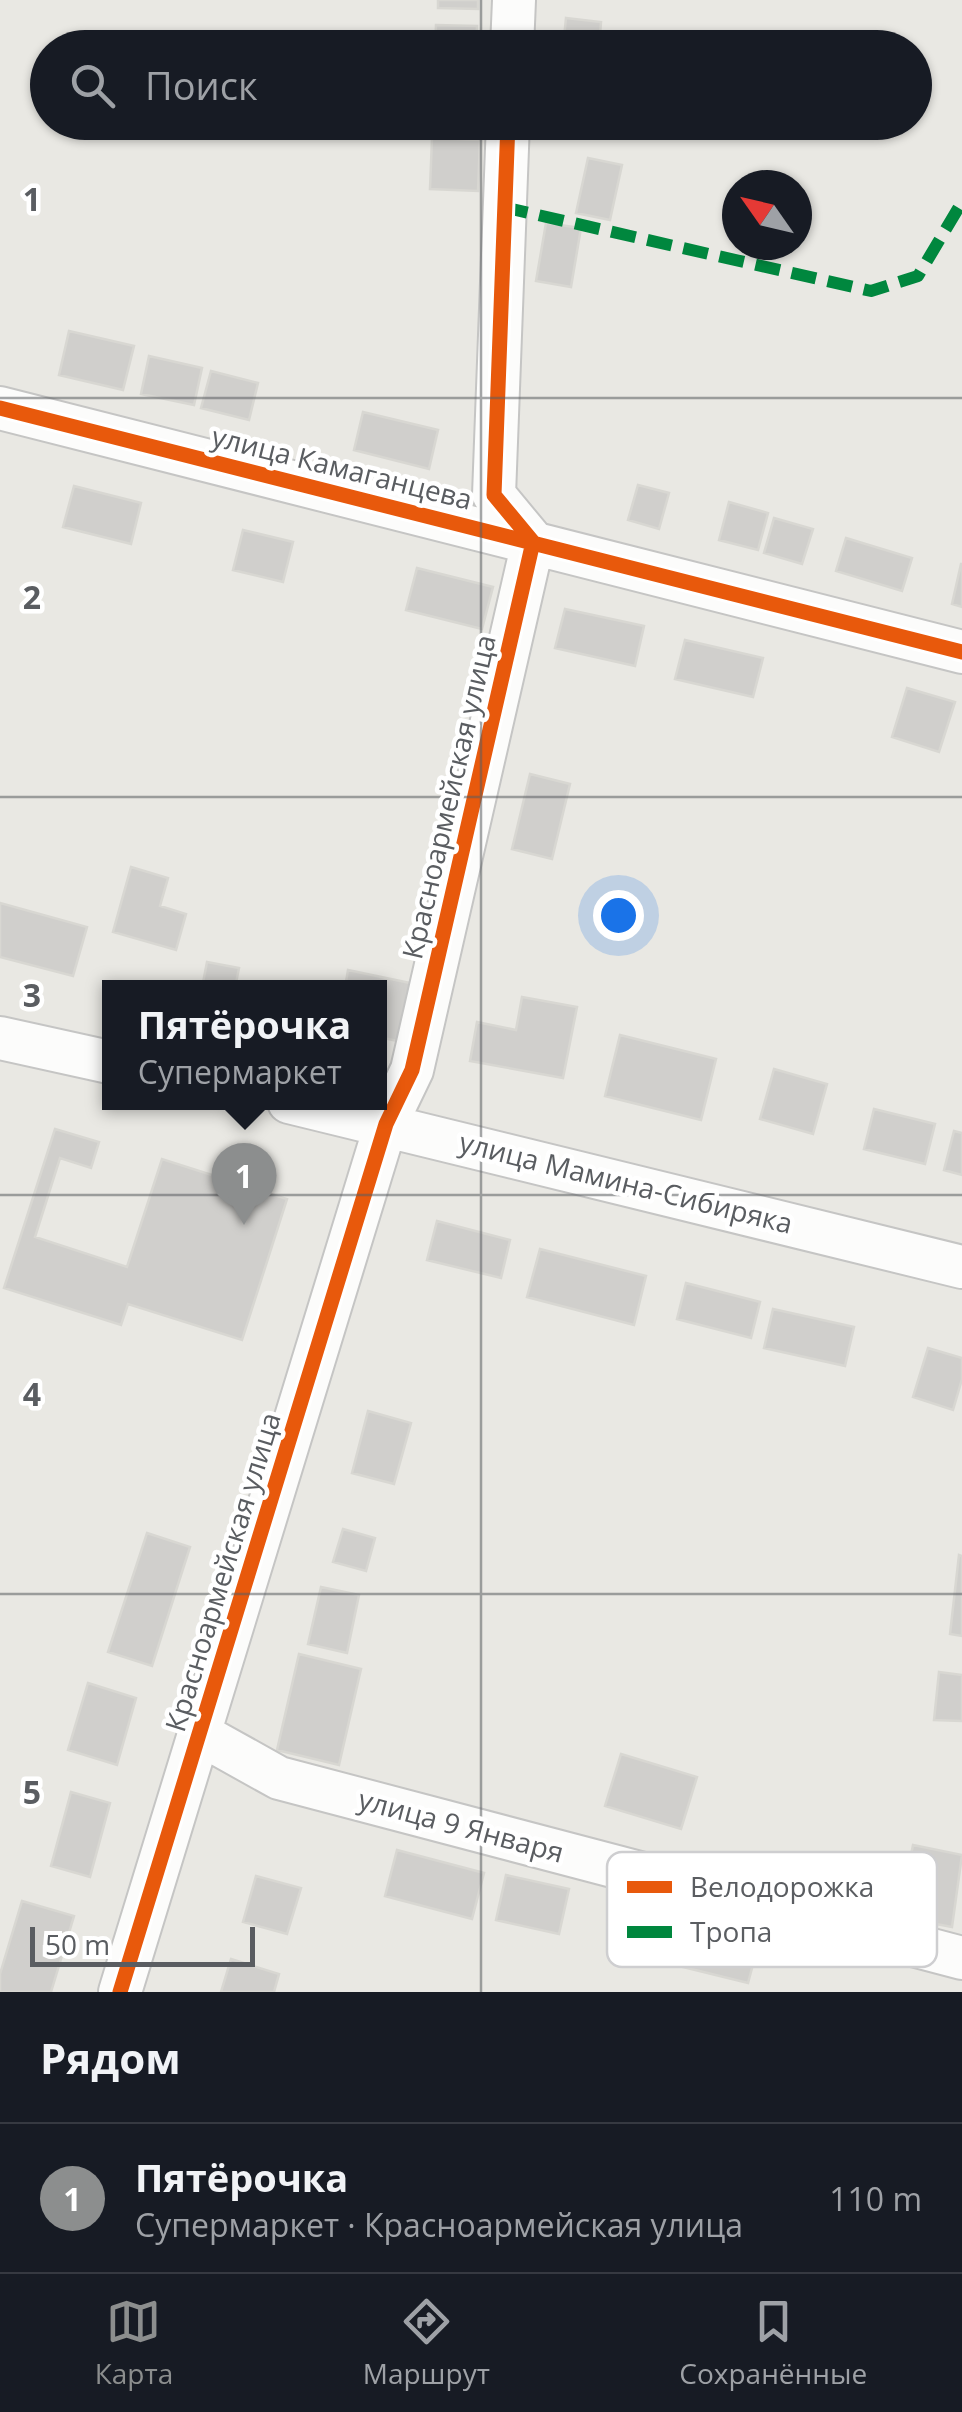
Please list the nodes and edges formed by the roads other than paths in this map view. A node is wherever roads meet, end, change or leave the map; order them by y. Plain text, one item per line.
1 (514, 0) edge
2 (513, 30) edge
3 (507, 140) edge
4 (0, 408) edge
5 (533, 542) junction
6 (962, 652) edge
7 (0, 1038) edge
8 (102, 1060) edge
9 (324, 1110) edge
10 (386, 1124) junction
11 (962, 1267) edge
12 (200, 1734) junction
13 (607, 1864) edge
14 (937, 1951) edge
15 (962, 1958) edge
16 (120, 1992) edge

1 - 2 street
3 - 5 street
4 - 5 street, улица Камаганцева
5 - 6 street, улица Камаганцева
5 - 10 street, Красноармейская улица
7 - 8 street
9 - 10 street, улица Мамина-Сибиряка
10 - 11 street, улица Мамина-Сибиряка
10 - 12 street, Красноармейская улица
12 - 13 street, улица 9 Января
12 - 16 street, Красноармейская улица
14 - 15 street, улица 9 Января

